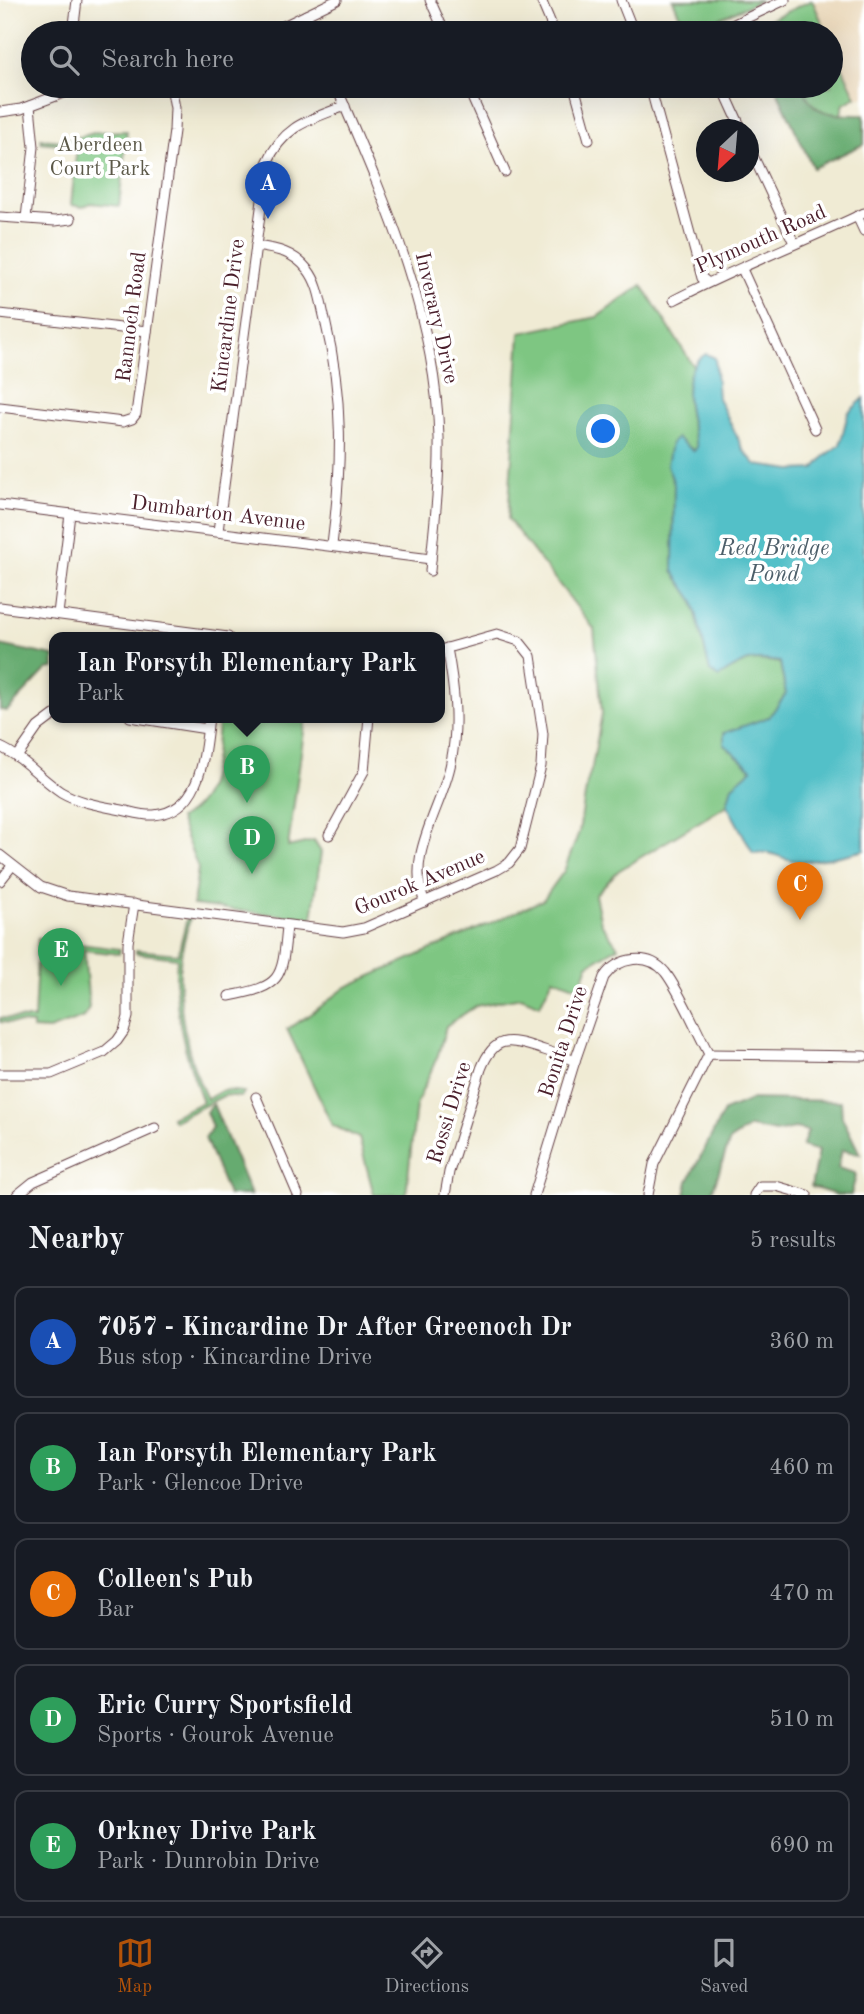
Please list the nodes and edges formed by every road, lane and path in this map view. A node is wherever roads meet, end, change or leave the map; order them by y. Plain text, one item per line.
1 (77, 0) edge
2 (337, 0) edge
3 (430, 0) edge
4 (541, 0) edge
5 (621, 0) edge
6 (785, 0) edge
7 (306, 15) junction
8 (74, 21) edge
9 (293, 21) edge
10 (309, 21) edge
11 (439, 21) edge
12 (550, 21) edge
13 (629, 21) edge
14 (740, 21) edge
15 (50, 98) edge
16 (173, 98) edge
17 (341, 98) edge
18 (472, 98) edge
19 (577, 98) edge
20 (653, 98) edge
21 (727, 98) edge
22 (30, 106) junction
23 (345, 106) junction
24 (0, 112) edge
25 (737, 119) edge
26 (589, 139) dead end
27 (759, 168) edge
28 (505, 173) dead end
29 (860, 215) edge
30 (0, 217) edge
31 (26, 218) junction
32 (71, 219) dead end
33 (864, 232) edge
34 (794, 243) junction
35 (256, 246) junction
36 (742, 269) junction
37 (708, 282) junction
38 (674, 300) dead end
39 (0, 314) edge
40 (147, 331) junction
41 (0, 407) edge
42 (815, 429) dead end
43 (0, 505) edge
44 (70, 514) junction
45 (218, 531) junction
46 (332, 545) junction
47 (431, 559) junction
48 (430, 571) dead end
49 (0, 607) edge
50 (58, 614) junction
51 (193, 632) edge
52 (445, 648) edge
53 (445, 656) edge
54 (49, 719) edge
55 (168, 723) edge
56 (208, 723) edge
57 (368, 723) edge
58 (207, 729) junction
59 (0, 747) edge
60 (16, 757) junction
61 (329, 835) dead end
62 (0, 855) edge
63 (12, 866) junction
64 (0, 881) edge
65 (425, 902) junction
66 (134, 904) junction
67 (287, 926) junction
68 (229, 996) dead end
69 (709, 1054) junction
70 (864, 1056) edge
71 (575, 1061) junction
72 (0, 1074) edge
73 (256, 1097) dead end
74 (155, 1128) dead end
75 (17, 1195) edge
76 (298, 1195) edge
77 (445, 1195) edge
78 (534, 1195) edge
79 (648, 1195) edge
80 (754, 1195) edge
81 (807, 1195) edge

1 - 8 street
2 - 7 street
3 - 11 street
4 - 12 street
5 - 13 street
6 - 14 street
7 - 9 street
7 - 10 street
15 - 22 street
16 - 40 street, Rannoch Road
17 - 23 street, Inverary Drive
18 - 28 street
19 - 26 street
20 - 37 street
21 - 25 street
22 - 24 street
22 - 31 street
23 - 35 street, Kincardine Drive
23 - 47 street, Inverary Drive
27 - 34 street
29 - 33 street
29 - 34 street, Plymouth Road
30 - 31 street
31 - 32 street
34 - 36 street, Plymouth Road
35 - 45 street, Kincardine Drive
35 - 46 street
36 - 37 street, Plymouth Road
36 - 42 street
37 - 38 street, Plymouth Road
39 - 40 street
40 - 41 street, Rannoch Road
43 - 44 street, Dumbarton Avenue
44 - 45 street, Dumbarton Avenue
44 - 50 street
45 - 46 street, Dumbarton Avenue
46 - 47 street, Dumbarton Avenue
47 - 48 street, Inverary Drive
49 - 50 street
50 - 51 street
52 - 65 street, Gourok Avenue
53 - 65 street
54 - 60 street
55 - 58 street
56 - 58 street
57 - 61 street
58 - 60 street
59 - 60 street
62 - 63 street, Gourok Avenue
63 - 64 street
63 - 66 street, Gourok Avenue
65 - 67 street, Gourok Avenue
66 - 67 street, Gourok Avenue
66 - 72 street
67 - 68 street
69 - 70 street
69 - 71 street, Bonita Drive
69 - 79 street
71 - 77 street, Rossi Drive
71 - 78 street, Bonita Drive
73 - 76 street
74 - 75 street
80 - 81 street

